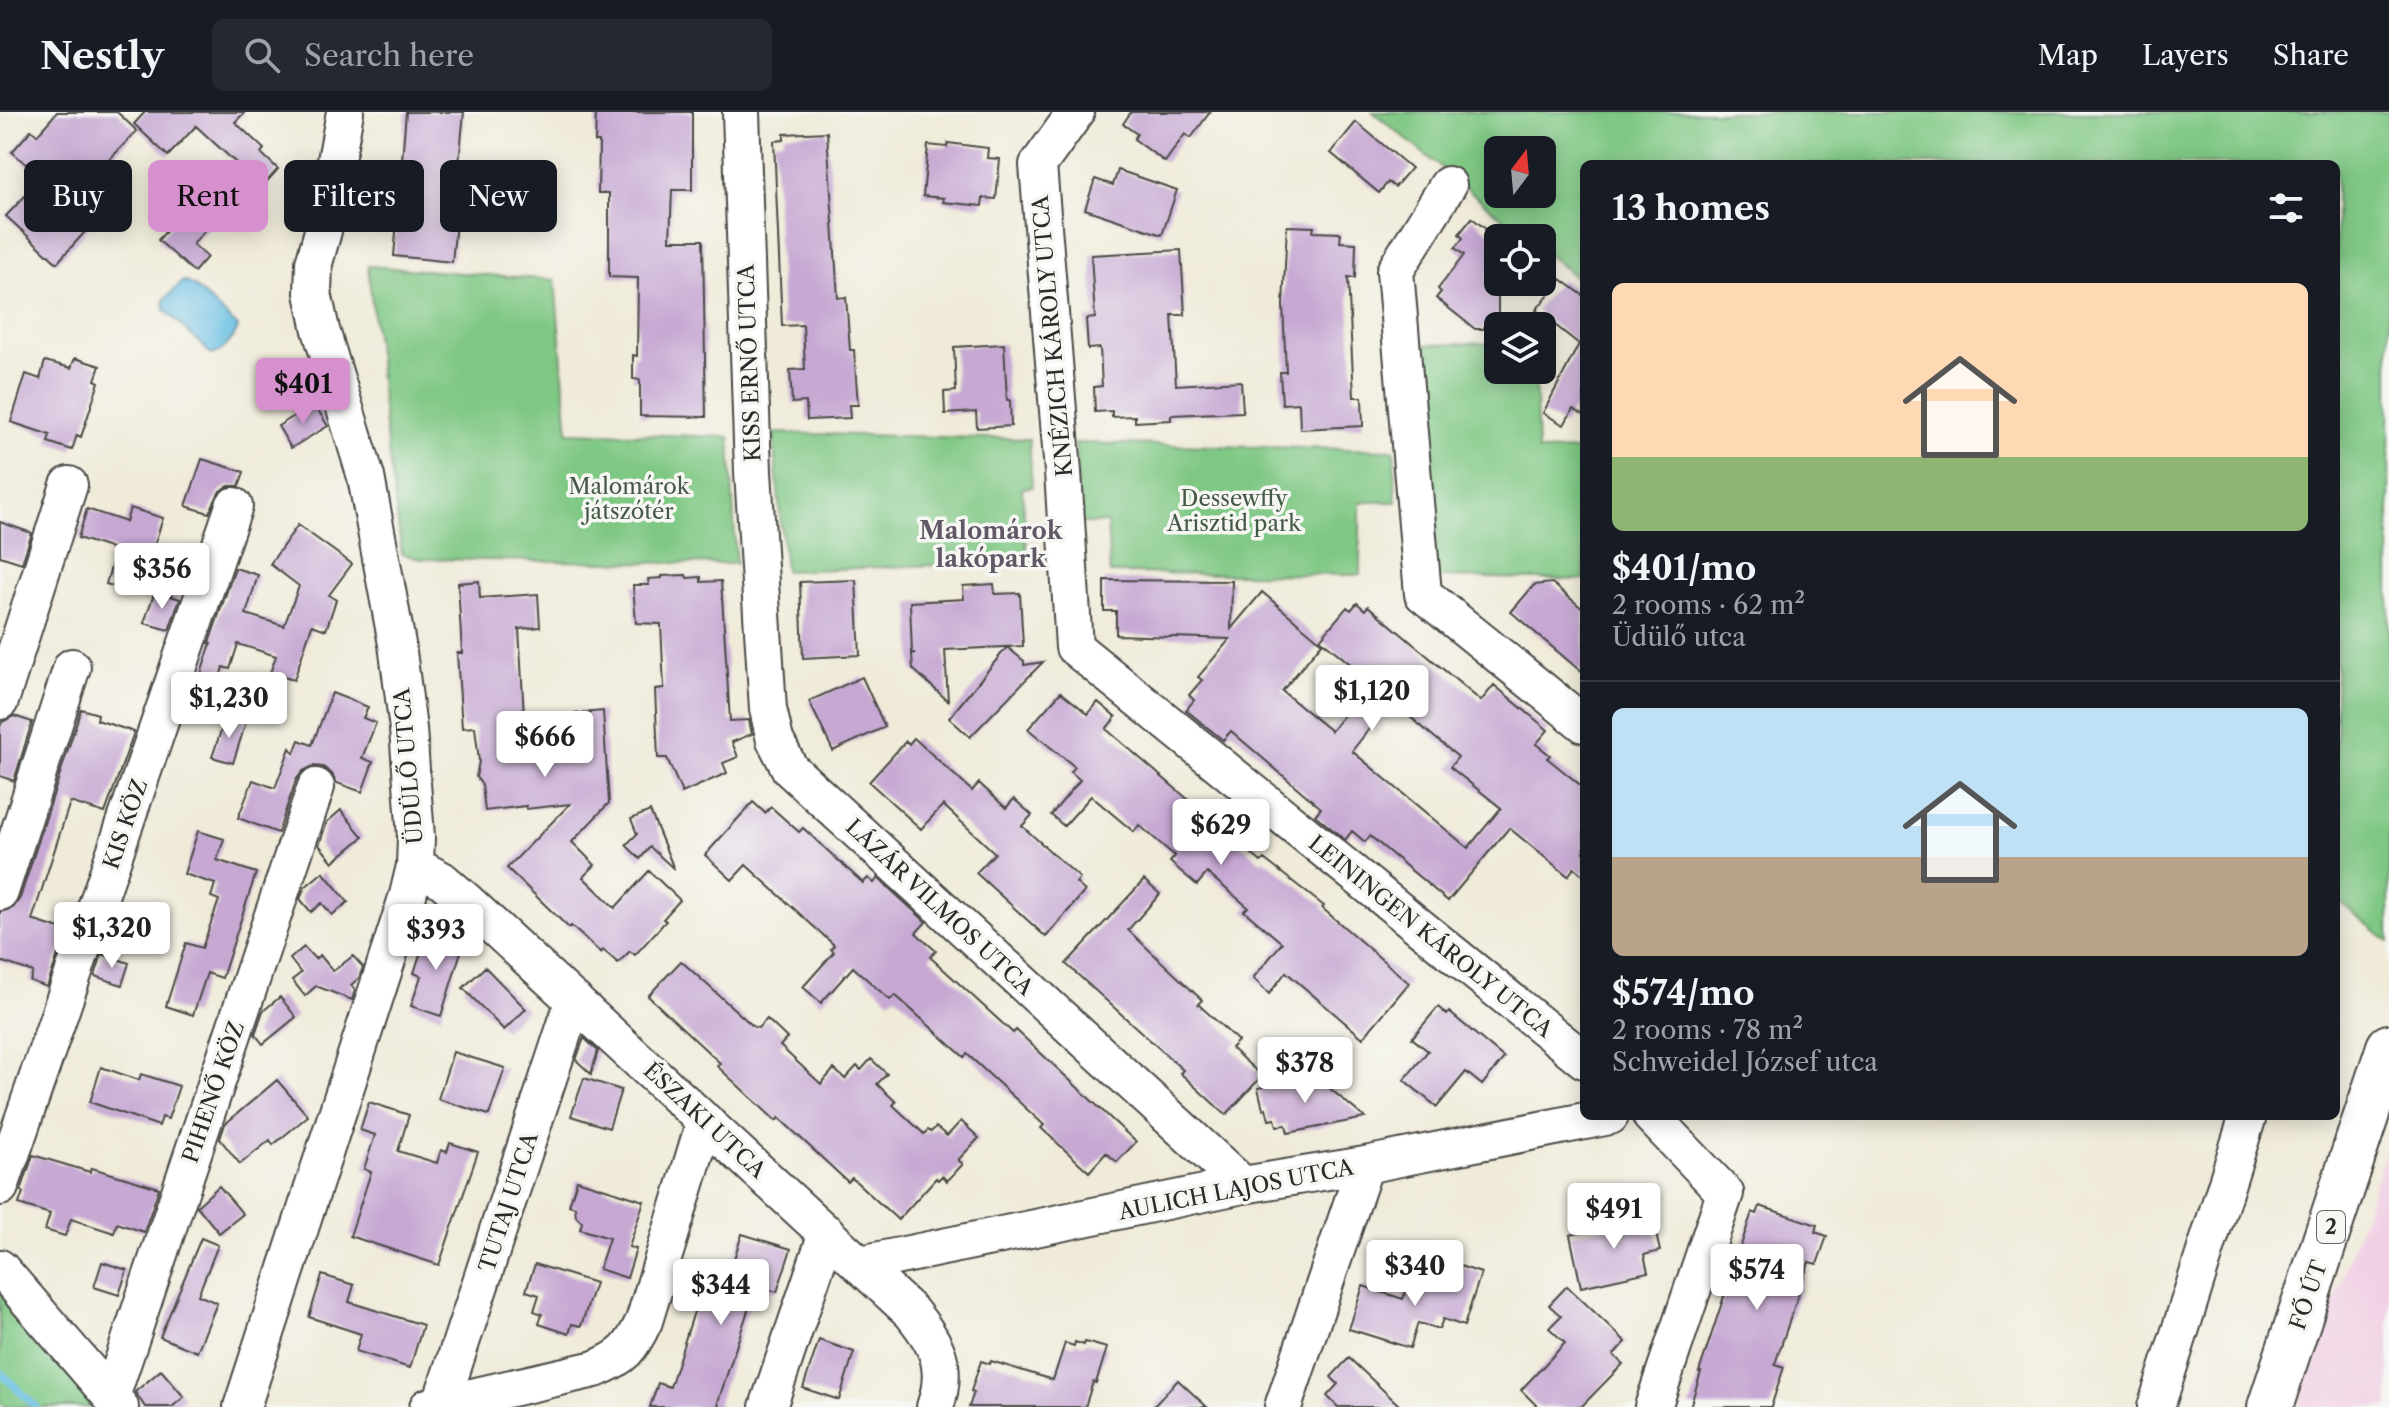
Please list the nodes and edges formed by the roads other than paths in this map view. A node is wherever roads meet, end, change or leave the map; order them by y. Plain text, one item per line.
1 (345, 112) edge
2 (741, 112) edge
3 (1076, 112) edge
4 (1448, 185) dead end
5 (69, 485) dead end
6 (234, 506) dead end
7 (758, 565) joint
8 (1069, 573) joint
9 (72, 667) dead end
10 (0, 701) edge
11 (1580, 721) edge
12 (316, 787) dead end
13 (415, 866) junction
14 (0, 892) edge
15 (574, 1000) junction
16 (2389, 1047) edge
17 (1580, 1057) edge
18 (1590, 1120) edge
19 (1655, 1120) edge
20 (2247, 1120) edge
21 (705, 1121) junction
22 (1365, 1165) junction
23 (1243, 1185) junction
24 (0, 1187) edge
25 (827, 1233) junction
26 (861, 1264) junction
27 (0, 1268) edge
28 (115, 1402) edge
29 (434, 1405) edge
30 (242, 1407) edge
31 (768, 1407) edge
32 (935, 1407) edge
33 (1283, 1407) edge
34 (1653, 1407) edge
35 (2156, 1407) edge
36 (2270, 1407) edge

1 - 13 street, ÜDÜLŐ UTCA
2 - 7 street, KISS ERNŐ UTCA
3 - 8 street, KNÉZICH KÁROLY UTCA
4 - 11 street
5 - 10 street
6 - 24 street, KIS KÖZ
7 - 23 street, LÁZÁR VILMOS UTCA
8 - 17 street, LEININGEN KÁROLY UTCA
9 - 14 street
12 - 28 street, PIHENŐ KÖZ
13 - 15 street, ÉSZAKI UTCA
13 - 30 street, ÜDÜLŐ UTCA
15 - 21 street, ÉSZAKI UTCA
15 - 29 street, TUTAJ UTCA
16 - 36 main road, FŐ ÚT / 2
18 - 22 street, AULICH LAJOS UTCA
19 - 34 street
20 - 35 street
21 - 25 street, ÉSZAKI UTCA
21 - 29 street
22 - 23 street, AULICH LAJOS UTCA
22 - 33 street
23 - 26 street, AULICH LAJOS UTCA
25 - 26 street, ÉSZAKI UTCA
25 - 31 street
26 - 32 street, ÉSZAKI UTCA
27 - 28 street

